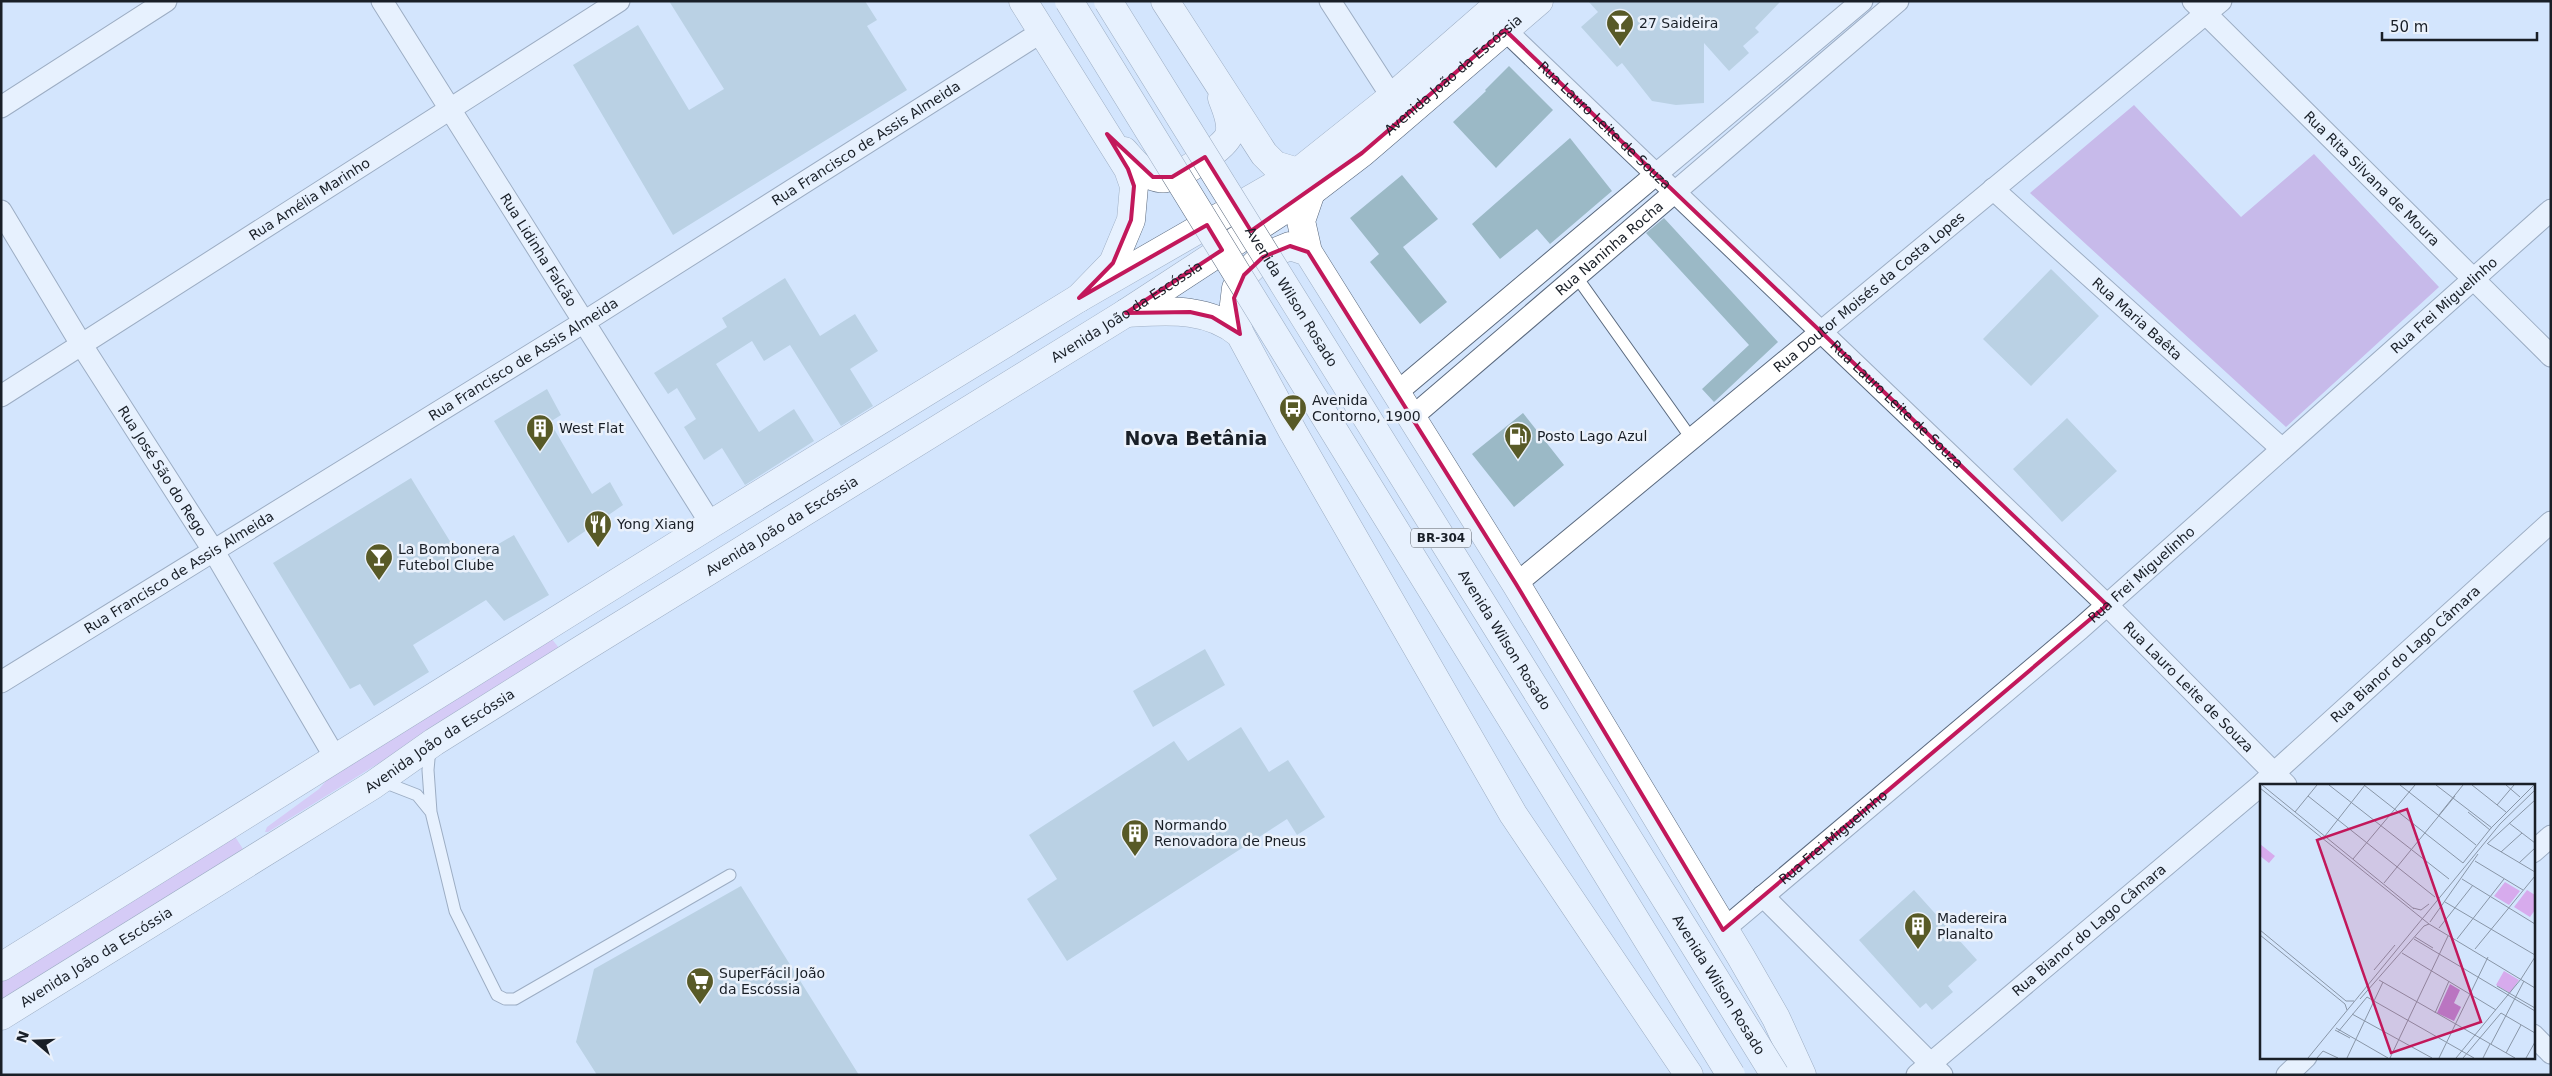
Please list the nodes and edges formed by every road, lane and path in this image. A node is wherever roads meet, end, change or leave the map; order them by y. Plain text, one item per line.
1 (166, 1) edge
2 (382, 1) edge
3 (619, 1) edge
4 (1023, 1) edge
5 (1069, 1) edge
6 (1108, 1) edge
7 (1165, 1) edge
8 (1330, 1) edge
9 (1502, 1) edge
10 (1539, 1) edge
11 (1862, 1) edge
12 (1898, 1) edge
13 (2206, 5) edge
14 (1505, 30) junction
15 (1043, 32) junction
16 (1213, 75) junction
17 (1392, 97) junction
18 (1, 107) edge
19 (450, 109) junction
20 (1107, 134) junction
21 (1657, 175) junction
22 (1305, 182) junction
23 (1993, 189) junction
24 (1674, 191) junction
25 (2551, 210) edge
26 (1, 211) edge
27 (1308, 252) junction
28 (1576, 276) junction
29 (2473, 279) junction
30 (1079, 298) junction
31 (1126, 313) junction
32 (584, 322) junction
33 (1820, 331) junction
34 (1240, 334) junction
35 (81, 344) junction
36 (2551, 356) edge
37 (1395, 394) junction
38 (1, 396) edge
39 (1411, 418) junction
40 (866, 428) junction
41 (1691, 438) junction
42 (2282, 450) junction
43 (2551, 522) edge
44 (711, 524) junction
45 (772, 531) junction
46 (213, 550) junction
47 (655, 558) junction
48 (1516, 584) junction
49 (2107, 605) junction
50 (579, 651) junction
51 (1, 682) edge
52 (430, 745) junction
53 (336, 759) junction
54 (308, 776) junction
55 (380, 780) junction
56 (2271, 782) edge
57 (2260, 791) edge
58 (431, 812) junction
59 (2551, 836) edge
60 (2534, 851) edge
61 (261, 856) junction
62 (730, 875) dead end
63 (1763, 896) junction
64 (1723, 930) junction
65 (1, 967) edge
66 (1, 1016) edge
67 (2534, 1036) edge
68 (2551, 1053) edge
69 (2305, 1058) edge
70 (1930, 1071) edge
71 (1688, 1075) edge
72 (1731, 1075) edge
73 (1774, 1075) edge
74 (1802, 1075) edge
75 (2287, 1075) edge

1 - 18 street
2 - 19 street, Rua Lidinha Falcão
3 - 19 street, Rua Amélia Marinho
4 - 15 main road
5 - 72 main road, BR-304, bridge
6 - 73 main road, Avenida Wilson Rosado / BR-304, bridge
7 - 16 main road
8 - 17 street
9 - 17 main road, Avenida João da Escóssia
10 - 14 main road, Avenida João da Escóssia
11 - 21 street, Rua Naninha Rocha
12 - 24 street, Rua Naninha Rocha
13 - 23 street, Rua Doutor Moisés da Costa Lopes
13 - 29 street, Rua Rita Silvana de Moura
14 - 21 street, Rua Lauro Leite de Souza
14 - 22 main road, Avenida João da Escóssia
15 - 20 main road
15 - 32 street, Rua Francisco de Assis Almeida
16 - 20 main road
16 - 22 main road
17 - 22 main road, Avenida João da Escóssia
19 - 32 street, Rua Lidinha Falcão
19 - 35 street, Rua Amélia Marinho
20 - 30 main road
21 - 24 street, Rua Lauro Leite de Souza
21 - 37 street, Rua Naninha Rocha
22 - 27 main road
22 - 30 main road, Avenida João da Escóssia
22 - 31 main road, Avenida João da Escóssia
23 - 33 street, Rua Doutor Moisés da Costa Lopes
23 - 42 street, Rua Maria Baêta
24 - 28 street, Rua Naninha Rocha
24 - 33 street, Rua Lauro Leite de Souza
25 - 29 street, Rua Frei Miguelinho
26 - 35 street, Rua José São do Rego
27 - 34 main road
27 - 37 main road
28 - 39 street, Rua Naninha Rocha
28 - 41 lane
29 - 36 street, Rua Rita Silvana de Moura
29 - 42 street, Rua Frei Miguelinho
30 - 40 main road, Avenida João da Escóssia
31 - 34 main road
31 - 45 main road, Avenida João da Escóssia
32 - 44 street, Rua Lidinha Falcão
32 - 46 street, Rua Francisco de Assis Almeida
33 - 41 street, Rua Doutor Moisés da Costa Lopes
33 - 49 street, Rua Lauro Leite de Souza
34 - 71 main road
35 - 38 street, Rua Amélia Marinho
35 - 46 street, Rua José São do Rego
37 - 39 main road
39 - 48 main road
40 - 44 main road, Avenida João da Escóssia
40 - 45 main road
41 - 48 street, Rua Doutor Moisés da Costa Lopes
42 - 49 street, Rua Frei Miguelinho
43 - 56 street, Rua Bianor do Lago Câmara
44 - 47 main road, Avenida João da Escóssia
45 - 50 main road, Avenida João da Escóssia
46 - 51 street, Rua Francisco de Assis Almeida
46 - 53 street, Rua José São do Rego
47 - 50 main road
47 - 53 main road, Avenida João da Escóssia
48 - 64 main road
49 - 56 street, Rua Lauro Leite de Souza
49 - 63 street, Rua Frei Miguelinho
50 - 52 main road, Avenida João da Escóssia
52 - 55 main road, Avenida João da Escóssia
52 - 58 lane
53 - 54 main road, Avenida João da Escóssia
54 - 61 main road
54 - 65 main road, Avenida João da Escóssia
55 - 58 lane
55 - 61 main road, Avenida João da Escóssia
57 - 70 street, Rua Bianor do Lago Câmara
58 - 62 lane
59 - 60 street
61 - 66 main road, Avenida João da Escóssia
63 - 64 street, Rua Frei Miguelinho
63 - 70 street
64 - 74 main road
67 - 68 street
69 - 75 street

